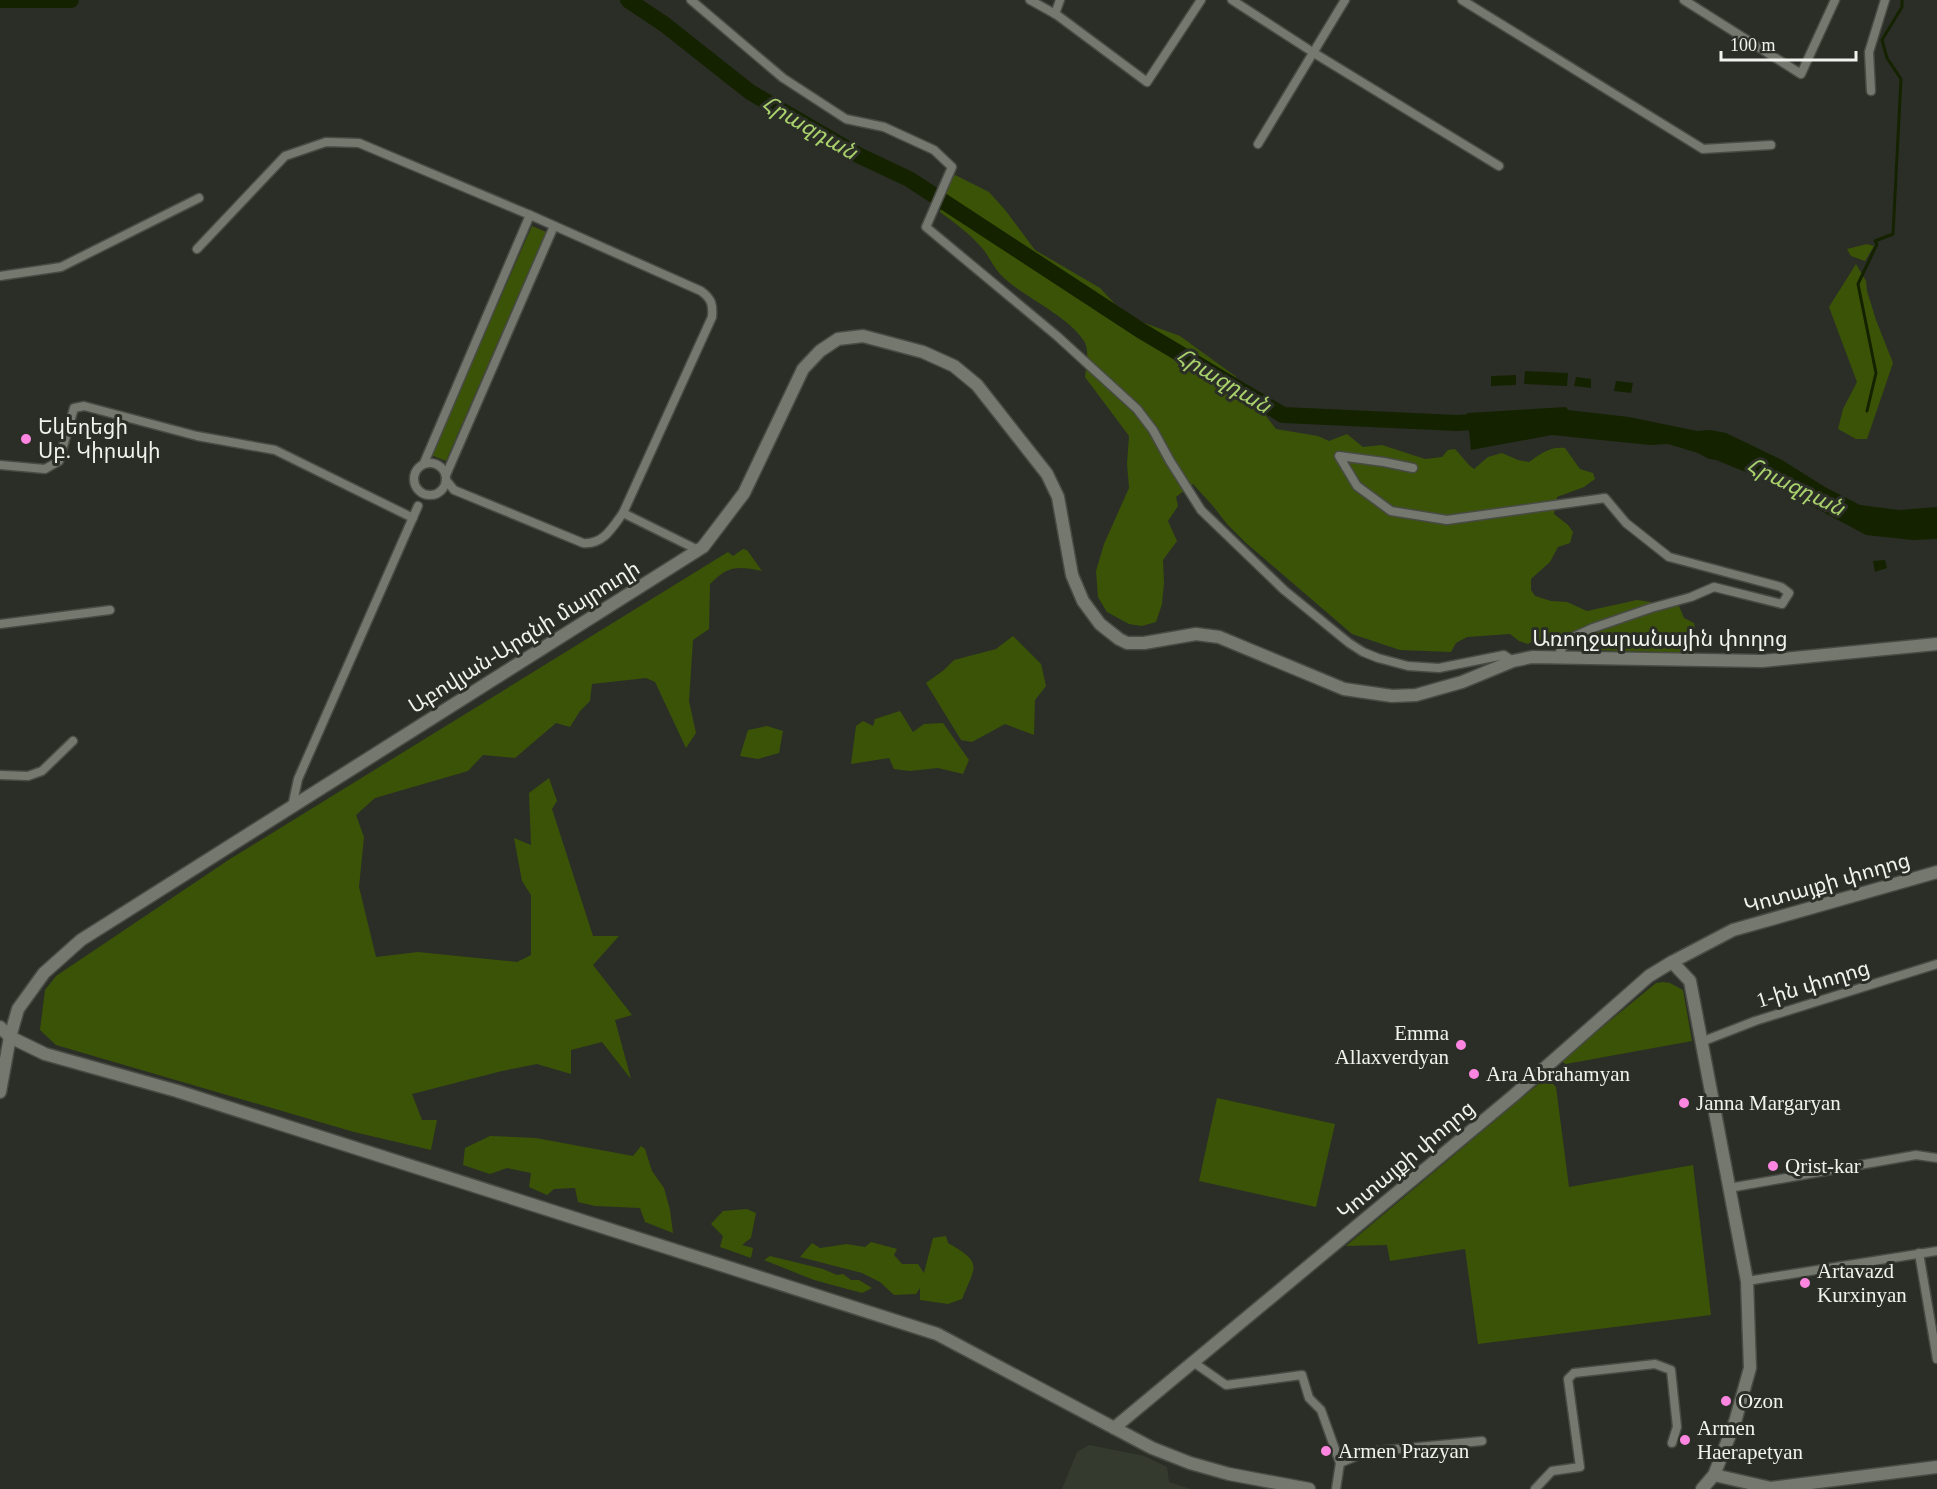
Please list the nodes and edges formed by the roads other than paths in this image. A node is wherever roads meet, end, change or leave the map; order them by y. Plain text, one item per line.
1 (691, 0) edge
2 (1030, 0) edge
3 (1060, 0) edge
4 (1201, 0) edge
5 (1232, 0) edge
6 (1345, 0) edge
7 (1462, 0) edge
8 (1684, 0) edge
9 (1835, 0) edge
10 (1885, 0) edge
11 (1055, 14) junction
12 (1314, 53) junction
13 (1870, 91) dead end
14 (1258, 144) dead end
15 (1771, 145) dead end
16 (1499, 166) dead end
17 (199, 198) dead end
18 (530, 215) junction
19 (554, 226) junction
20 (196, 249) dead end
21 (0, 276) edge
22 (424, 463) junction
23 (0, 465) edge
24 (1413, 468) dead end
25 (1047, 474) joint
26 (446, 477) junction
27 (442, 490) junction
28 (454, 490) junction
29 (418, 506) dead end
30 (623, 513) junction
31 (413, 518) junction
32 (698, 550) junction
33 (110, 610) dead end
34 (0, 624) edge
35 (1937, 644) edge
36 (1557, 657) junction
37 (1513, 661) junction
38 (73, 741) dead end
39 (0, 775) edge
40 (292, 807) junction
41 (1937, 872) edge
42 (1672, 962) junction
43 (1937, 964) edge
44 (0, 1027) edge
45 (10, 1037) junction
46 (1701, 1042) junction
47 (0, 1092) edge
48 (1937, 1158) edge
49 (1729, 1188) junction
50 (1937, 1251) edge
51 (1918, 1253) junction
52 (1747, 1281) junction
53 (1937, 1359) edge
54 (1193, 1362) junction
55 (1114, 1428) junction
56 (1482, 1441) dead end
57 (1672, 1443) dead end
58 (1340, 1463) junction
59 (1937, 1467) edge
60 (1714, 1475) junction
61 (1309, 1489) edge
62 (1335, 1489) edge
63 (1535, 1489) edge
64 (1702, 1489) edge

1 - 37 street
2 - 11 street
3 - 11 street
4 - 11 street
5 - 12 street
6 - 12 street
7 - 15 street
8 - 9 street
10 - 13 street
12 - 14 street
12 - 16 street
17 - 21 street
18 - 19 street
18 - 20 street
18 - 22 street
19 - 26 street
19 - 30 street
22 - 26 street
22 - 27 street
23 - 31 street
24 - 36 street
25 - 32 street, Աբովյան-Արզնի մայրուղի
25 - 37 street, Առողջարանային փողոց
26 - 27 street
26 - 28 street
27 - 28 street
28 - 30 street
29 - 31 street
30 - 32 street
31 - 40 street
32 - 40 street, Աբովյան-Արզնի մայրուղի
33 - 34 street
35 - 36 street, Առողջարանային փողոց
36 - 37 street, Առողջարանային փողոց
38 - 39 street
40 - 45 street, Աբովյան-Արզնի մայրուղի
41 - 42 street, Կոտայքի փողոց
42 - 46 street
42 - 54 street, Կոտայքի փողոց
43 - 46 street, 1-ին փողոց
44 - 45 street
45 - 47 street, Աբովյան-Արզնի մայրուղի
45 - 55 street
46 - 49 street
48 - 49 street
49 - 52 street
50 - 51 street
51 - 52 street
51 - 53 street
52 - 60 street
54 - 55 street, Կոտայքի փողոց
54 - 58 street
55 - 61 street
56 - 58 street
57 - 63 street
58 - 62 street
59 - 60 street
60 - 64 street

